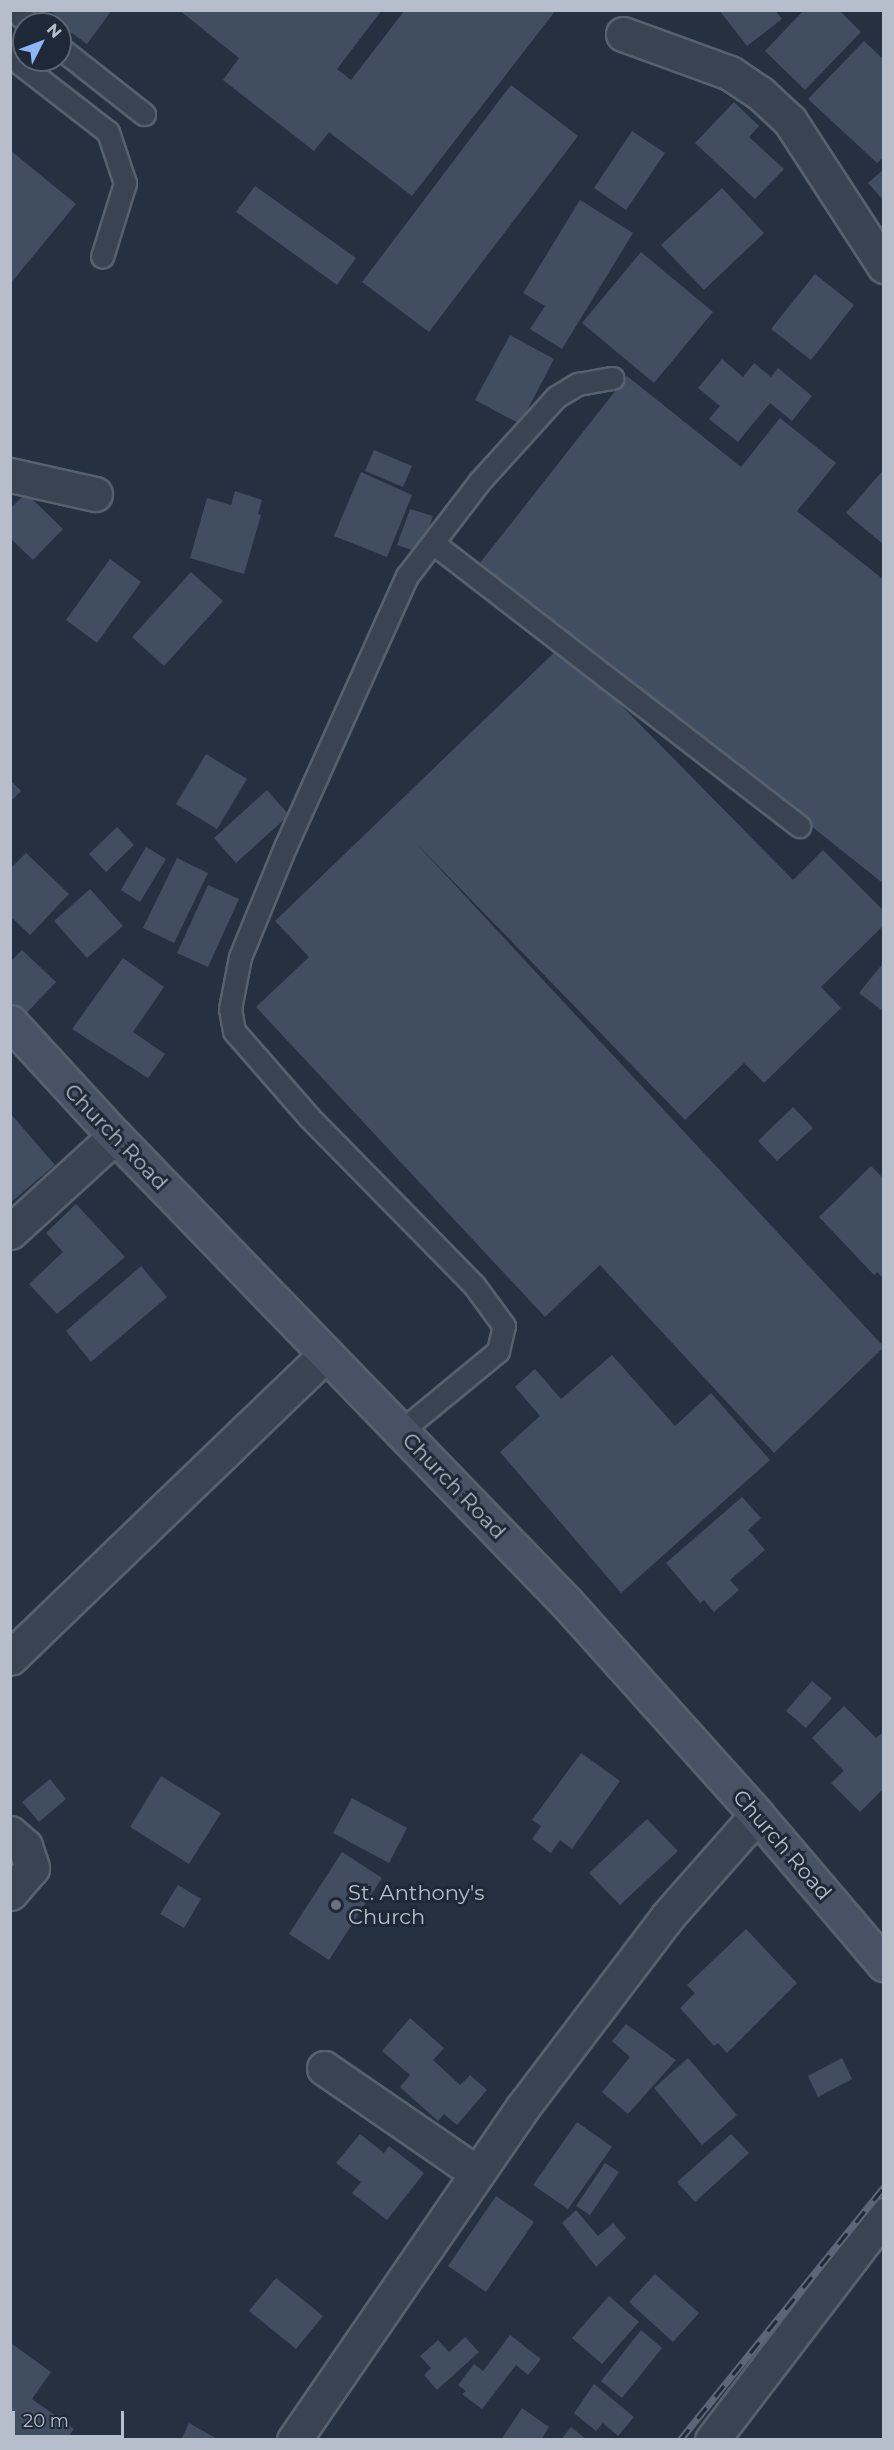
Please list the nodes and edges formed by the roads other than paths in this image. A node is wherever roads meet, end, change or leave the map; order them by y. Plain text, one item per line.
1 (623, 34) dead end
2 (10, 56) edge
3 (72, 57) edge
4 (144, 114) dead end
5 (102, 257) dead end
6 (883, 264) edge
7 (612, 378) dead end
8 (10, 475) edge
9 (95, 494) dead end
10 (433, 543) junction
11 (799, 826) dead end
12 (10, 1022) edge
13 (115, 1136) junction
14 (10, 1232) edge
15 (326, 1354) junction
16 (401, 1431) junction
17 (10, 1658) edge
18 (757, 1815) junction
19 (10, 1833) edge
20 (10, 1893) edge
21 (884, 1964) edge
22 (324, 2068) dead end
23 (477, 2173) junction
24 (884, 2215) edge
25 (294, 2439) edge
26 (712, 2439) edge

1 - 6 street
2 - 5 lane
3 - 4 lane
7 - 10 lane
8 - 9 street
10 - 11 lane
10 - 16 lane
12 - 13 street, Church Road
13 - 14 street
13 - 15 street, Church Road
15 - 16 street, Church Road
15 - 17 street
16 - 18 street, Church Road
18 - 21 street, Church Road
18 - 23 street
19 - 20 street
22 - 23 street
23 - 25 street
24 - 26 street

